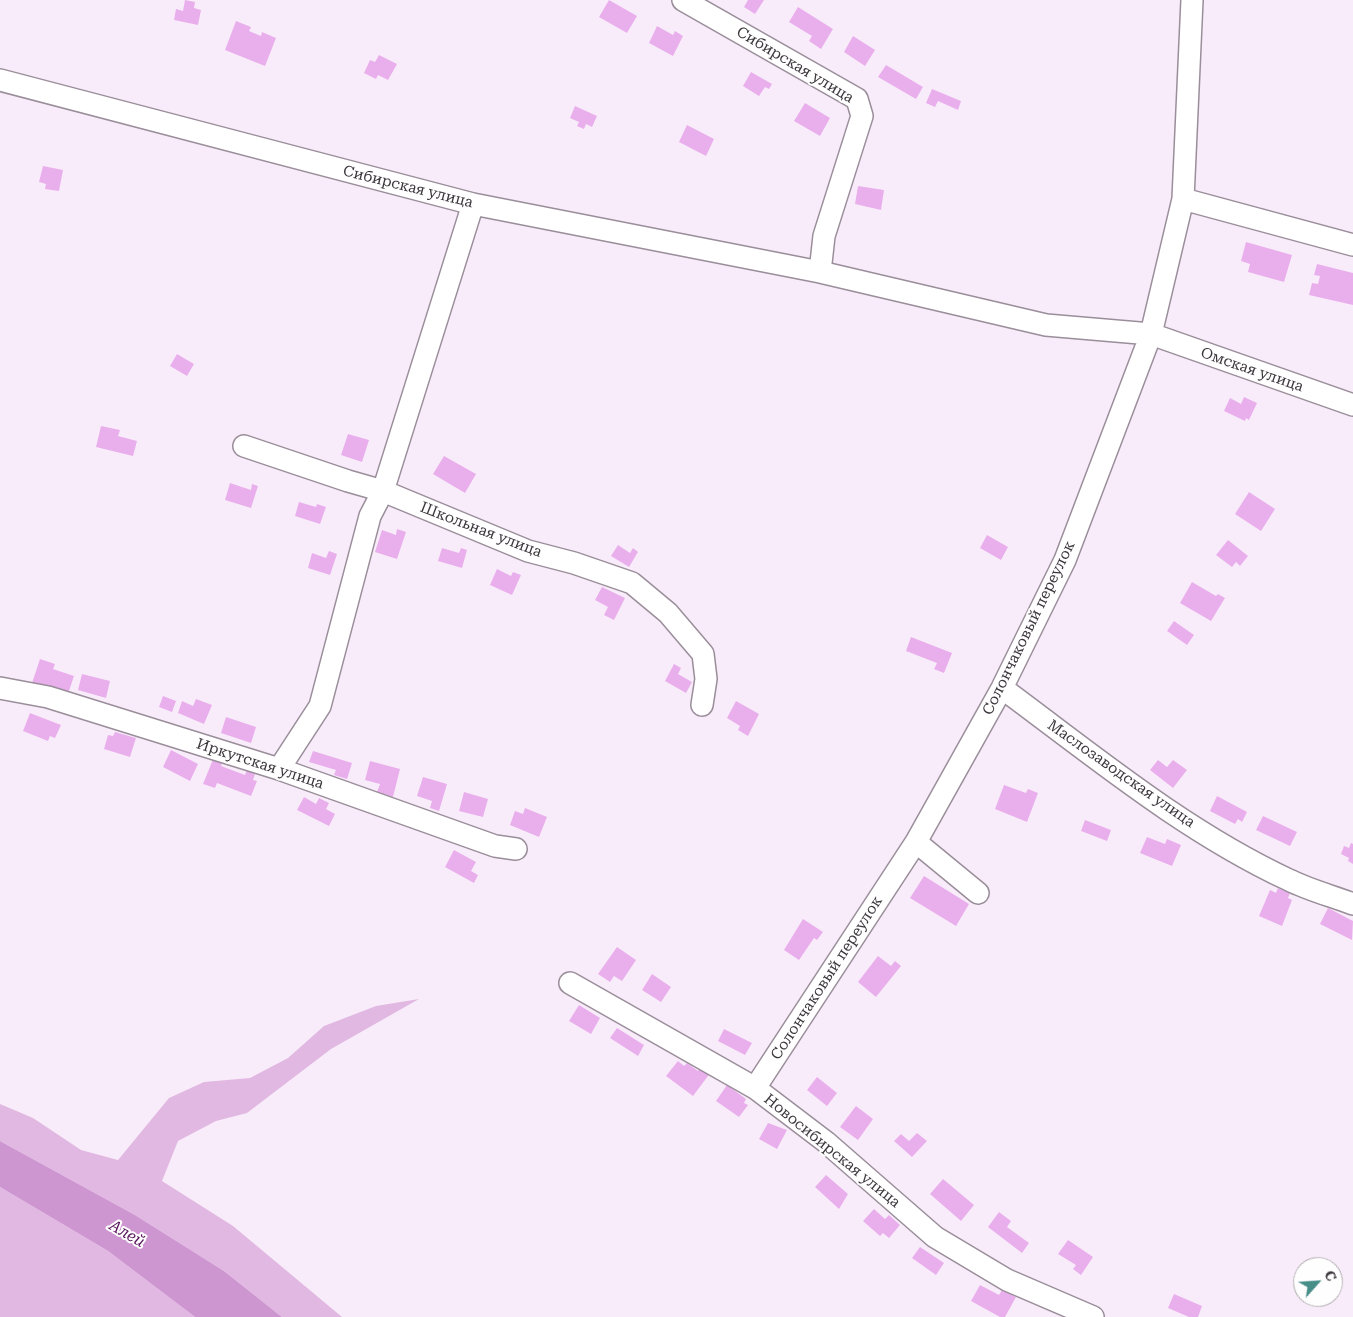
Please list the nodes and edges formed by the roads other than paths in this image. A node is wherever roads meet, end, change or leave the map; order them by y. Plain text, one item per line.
1 (683, 0) edge
2 (1192, 0) edge
3 (0, 80) edge
4 (1183, 199) junction
5 (473, 204) junction
6 (1353, 245) edge
7 (820, 272) junction
8 (1151, 334) junction
9 (1353, 405) edge
10 (244, 446) dead end
11 (383, 491) junction
12 (0, 688) edge
13 (1002, 688) junction
14 (702, 705) dead end
15 (279, 769) junction
16 (916, 842) junction
17 (516, 849) dead end
18 (978, 893) dead end
19 (1353, 904) edge
20 (570, 982) dead end
21 (755, 1088) junction
22 (1093, 1317) edge

1 - 7 street, Сибирская улица
2 - 4 street, Солончаковый переулок
3 - 5 street, Сибирская улица
4 - 6 street
4 - 8 street, Солончаковый переулок
5 - 7 street, Сибирская улица
5 - 11 street
7 - 8 street, Сибирская улица
8 - 9 street, Омская улица
8 - 13 street, Солончаковый переулок
10 - 11 street, Школьная улица
11 - 14 street, Школьная улица
11 - 15 street
12 - 15 street, Иркутская улица
13 - 16 street, Солончаковый переулок
13 - 19 street, Маслозаводская улица
15 - 17 street, Иркутская улица
16 - 18 street
16 - 21 street, Солончаковый переулок
20 - 21 street, Новосибирская улица
21 - 22 street, Новосибирская улица

